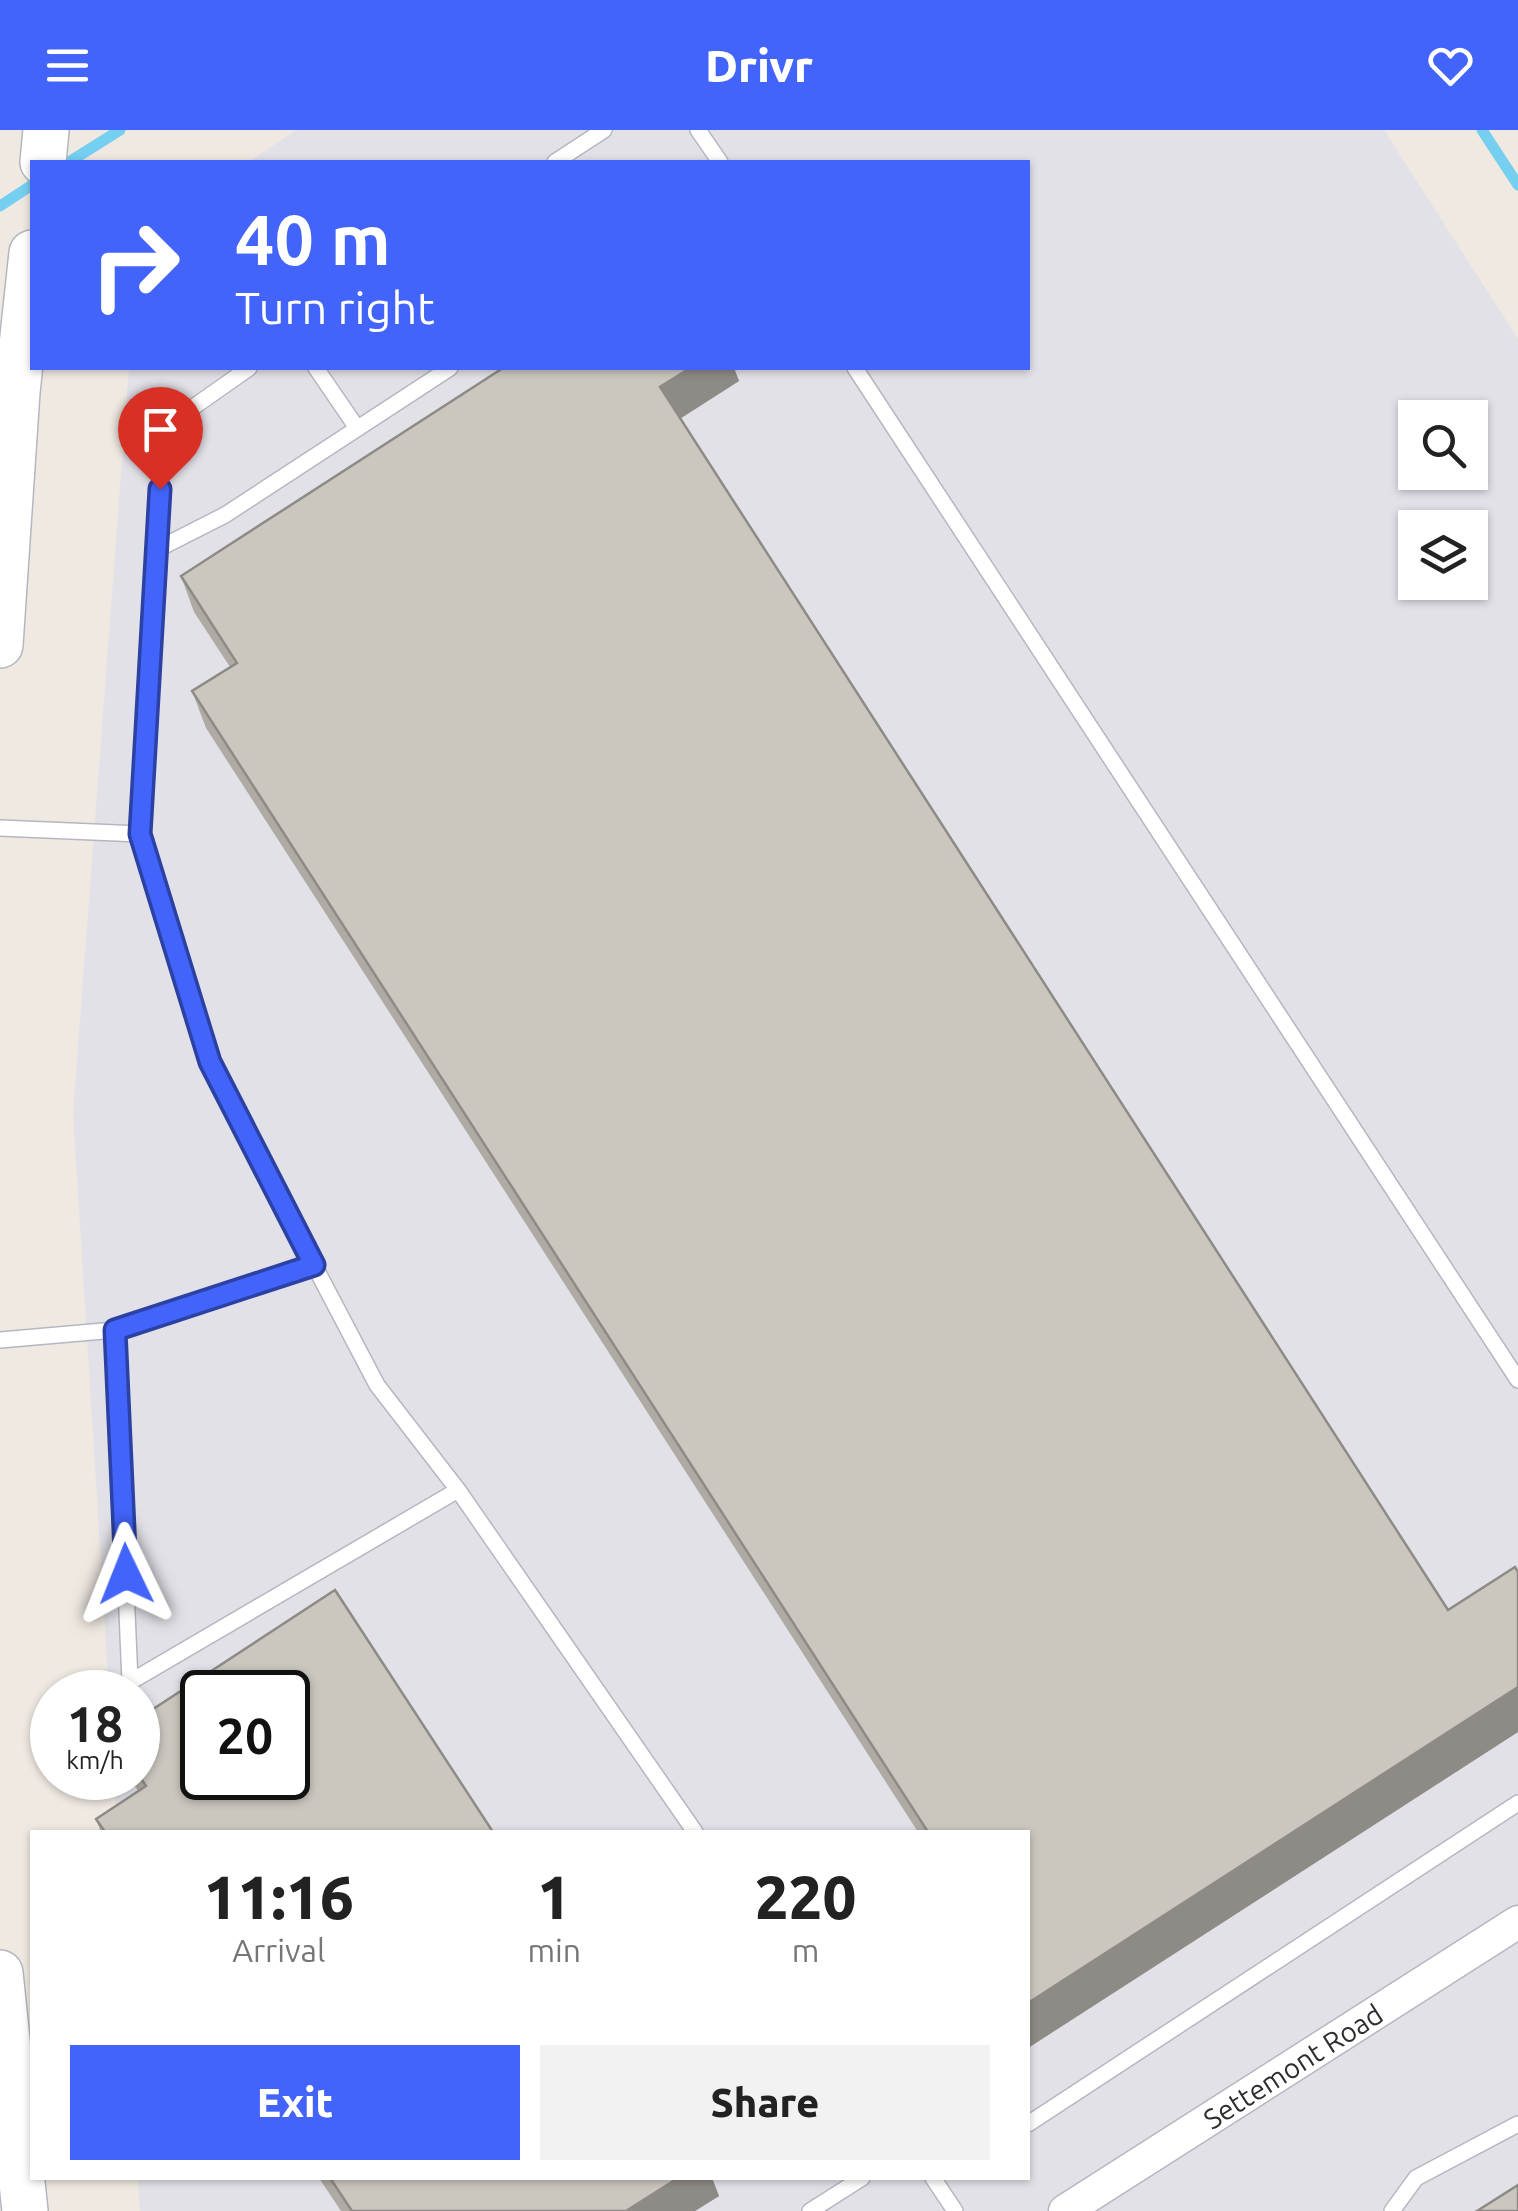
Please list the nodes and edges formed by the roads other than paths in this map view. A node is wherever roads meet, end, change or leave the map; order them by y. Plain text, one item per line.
1 (46, 130) edge
2 (604, 130) edge
3 (698, 130) edge
4 (43, 160) edge
5 (558, 160) edge
6 (719, 160) edge
7 (30, 271) edge
8 (246, 370) edge
9 (317, 370) edge
10 (447, 370) edge
11 (856, 370) edge
12 (357, 428) junction
13 (154, 550) junction
14 (0, 644) edge
15 (0, 828) edge
16 (140, 834) junction
17 (314, 1265) junction
18 (115, 1330) junction
19 (0, 1340) edge
20 (1518, 1380) edge
21 (458, 1490) junction
22 (1518, 1803) edge
23 (694, 1830) edge
24 (1518, 1922) edge
25 (0, 1973) edge
26 (1030, 2123) edge
27 (1518, 2124) edge
28 (859, 2180) edge
29 (940, 2180) edge
30 (25, 2211) edge
31 (810, 2211) edge
32 (955, 2211) edge
33 (1065, 2211) edge
34 (1392, 2211) edge

1 - 4 main road
2 - 5 lane
3 - 6 lane
7 - 14 main road
8 - 13 lane
9 - 12 lane
10 - 12 lane
11 - 20 lane
12 - 13 lane
13 - 16 lane
15 - 16 lane
16 - 17 lane
17 - 18 lane
17 - 21 lane
18 - 19 lane
18 - 21 lane
21 - 23 lane
22 - 26 lane
24 - 33 street, Settemont Road
25 - 30 main road
27 - 34 lane
28 - 31 lane
29 - 32 lane

